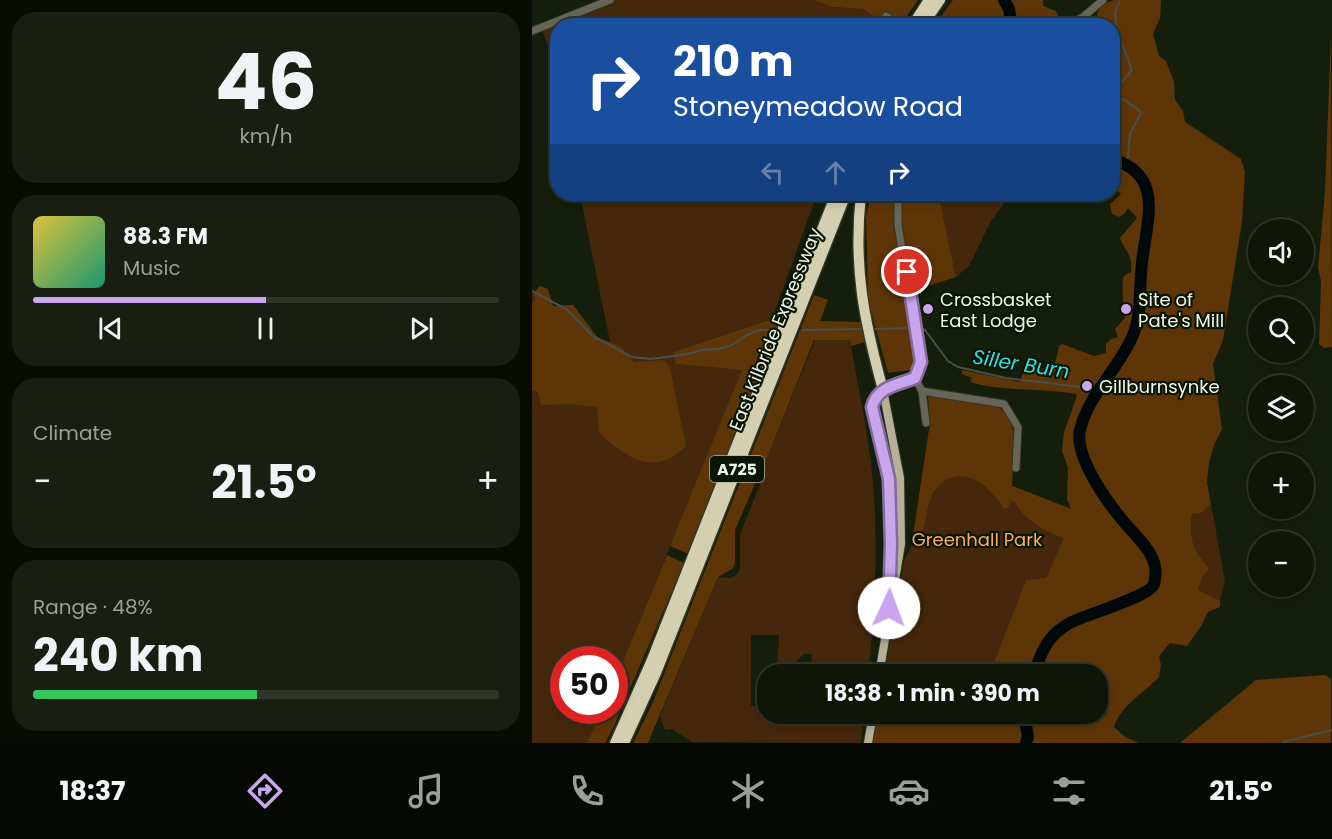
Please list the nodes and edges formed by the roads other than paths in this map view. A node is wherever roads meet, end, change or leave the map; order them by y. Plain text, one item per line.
1 (610, 0) edge
2 (929, 0) edge
3 (940, 0) edge
4 (1103, 0) edge
5 (886, 16) dead end
6 (565, 18) edge
7 (889, 18) edge
8 (917, 18) edge
9 (928, 18) edge
10 (1082, 18) edge
11 (550, 24) edge
12 (532, 31) edge
13 (833, 201) edge
14 (843, 201) edge
15 (860, 201) edge
16 (898, 201) edge
17 (915, 378) junction
18 (883, 390) junction
19 (922, 391) junction
20 (926, 423) dead end
21 (1016, 468) dead end
22 (889, 608) junction
23 (881, 664) edge
24 (871, 724) edge
25 (615, 743) edge
26 (624, 743) edge
27 (868, 743) edge

1 - 6 street
2 - 8 highway
3 - 9 highway
4 - 10 street
5 - 7 street
11 - 12 street
13 - 25 highway, East Kilbride Expressway / A725
14 - 26 highway, East Kilbride Expressway / A725
15 - 18 highway
16 - 17 street
17 - 18 street
17 - 19 street
18 - 22 main road
18 - 22 main road
19 - 20 street
19 - 21 street
22 - 23 main road
24 - 27 main road

